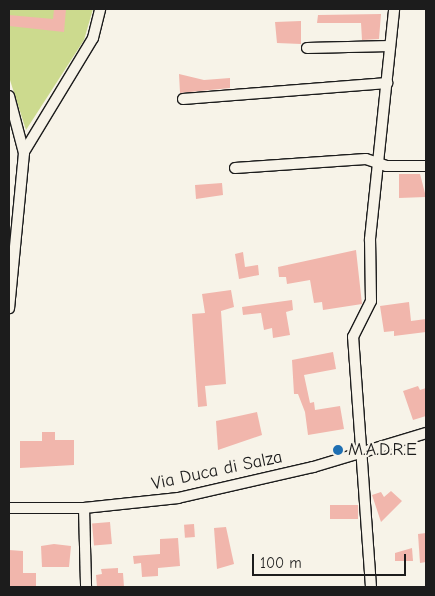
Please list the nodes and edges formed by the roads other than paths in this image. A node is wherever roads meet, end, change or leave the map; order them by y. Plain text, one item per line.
1 (100, 9) edge
2 (394, 9) edge
3 (390, 46) junction
4 (307, 48) dead end
5 (387, 83) junction
6 (9, 96) edge
7 (183, 99) dead end
8 (24, 153) junction
9 (378, 165) junction
10 (426, 166) edge
11 (235, 168) dead end
12 (9, 308) edge
13 (426, 433) edge
14 (361, 454) junction
15 (9, 508) edge
16 (84, 508) junction
17 (86, 587) edge
18 (371, 587) edge

1 - 8 street
2 - 3 street
3 - 4 street
3 - 5 street
5 - 7 street
5 - 9 street
6 - 8 street
8 - 12 street
9 - 10 street
9 - 11 street
9 - 14 street
13 - 14 street, Via Duca di Salza
14 - 16 street, Via Duca di Salza
14 - 18 street
15 - 16 street, Via Duca di Salza
16 - 17 street

